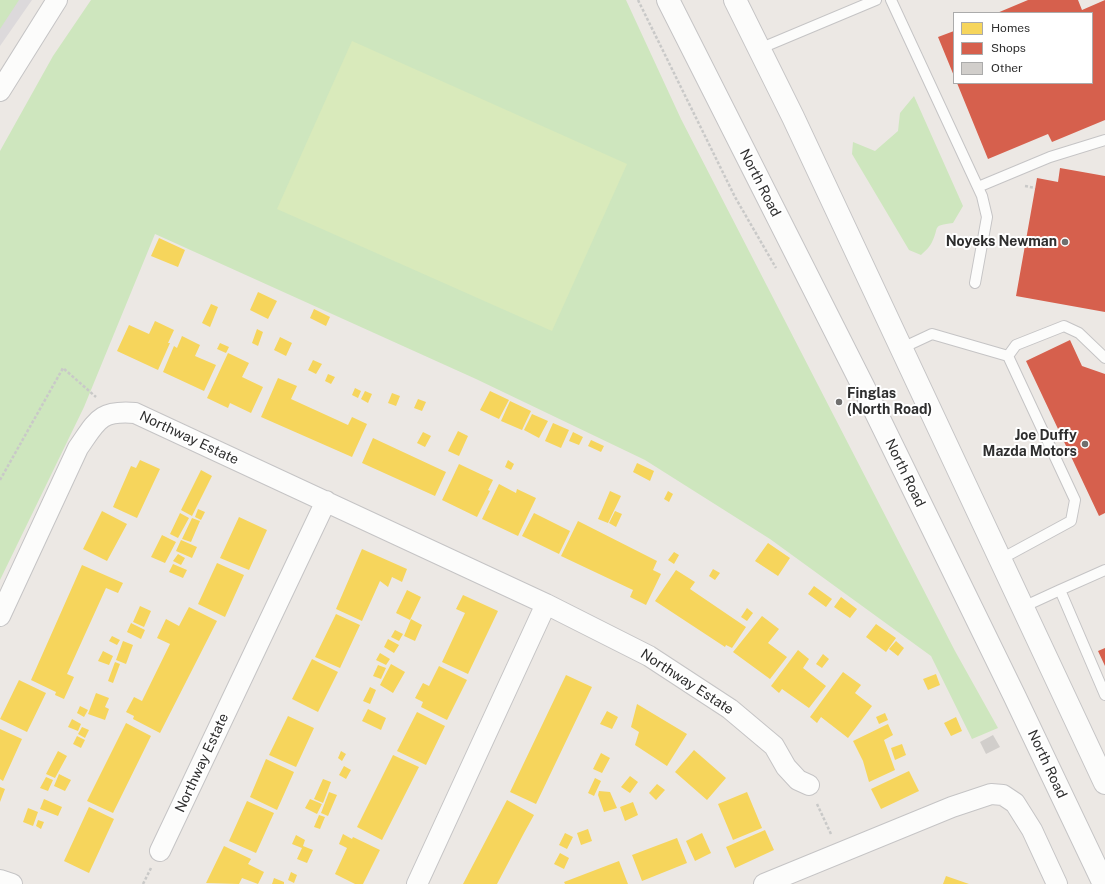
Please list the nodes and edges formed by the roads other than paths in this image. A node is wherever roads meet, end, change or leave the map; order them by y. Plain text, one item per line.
1 (57, 0) edge
2 (668, 0) edge
3 (735, 0) edge
4 (876, 0) edge
5 (891, 0) edge
6 (759, 49) junction
7 (0, 91) edge
8 (1105, 140) edge
9 (978, 187) junction
10 (975, 284) dead end
11 (902, 348) junction
12 (1008, 356) junction
13 (1105, 358) edge
14 (326, 501) junction
15 (1001, 559) junction
16 (1105, 570) edge
17 (1060, 590) junction
18 (546, 604) junction
19 (1023, 607) junction
20 (0, 616) edge
21 (1105, 695) edge
22 (1102, 770) edge
23 (809, 785) road end
24 (160, 851) dead end
25 (0, 880) edge
26 (12, 884) edge
27 (417, 884) edge
28 (764, 884) edge
29 (1058, 884) edge
30 (1104, 884) edge

1 - 7 street
2 - 30 main road, North Road
3 - 6 main road
4 - 6 lane
5 - 9 lane
6 - 11 main road
8 - 9 lane
9 - 10 lane
11 - 12 lane
11 - 15 main road
12 - 13 lane
12 - 15 lane
14 - 18 street, Northway Estate
14 - 20 street, Northway Estate
14 - 24 street, Northway Estate
15 - 19 main road
16 - 17 lane
17 - 19 lane
17 - 21 lane
18 - 23 street, Northway Estate
18 - 27 street
19 - 22 main road
25 - 26 street
28 - 29 street

